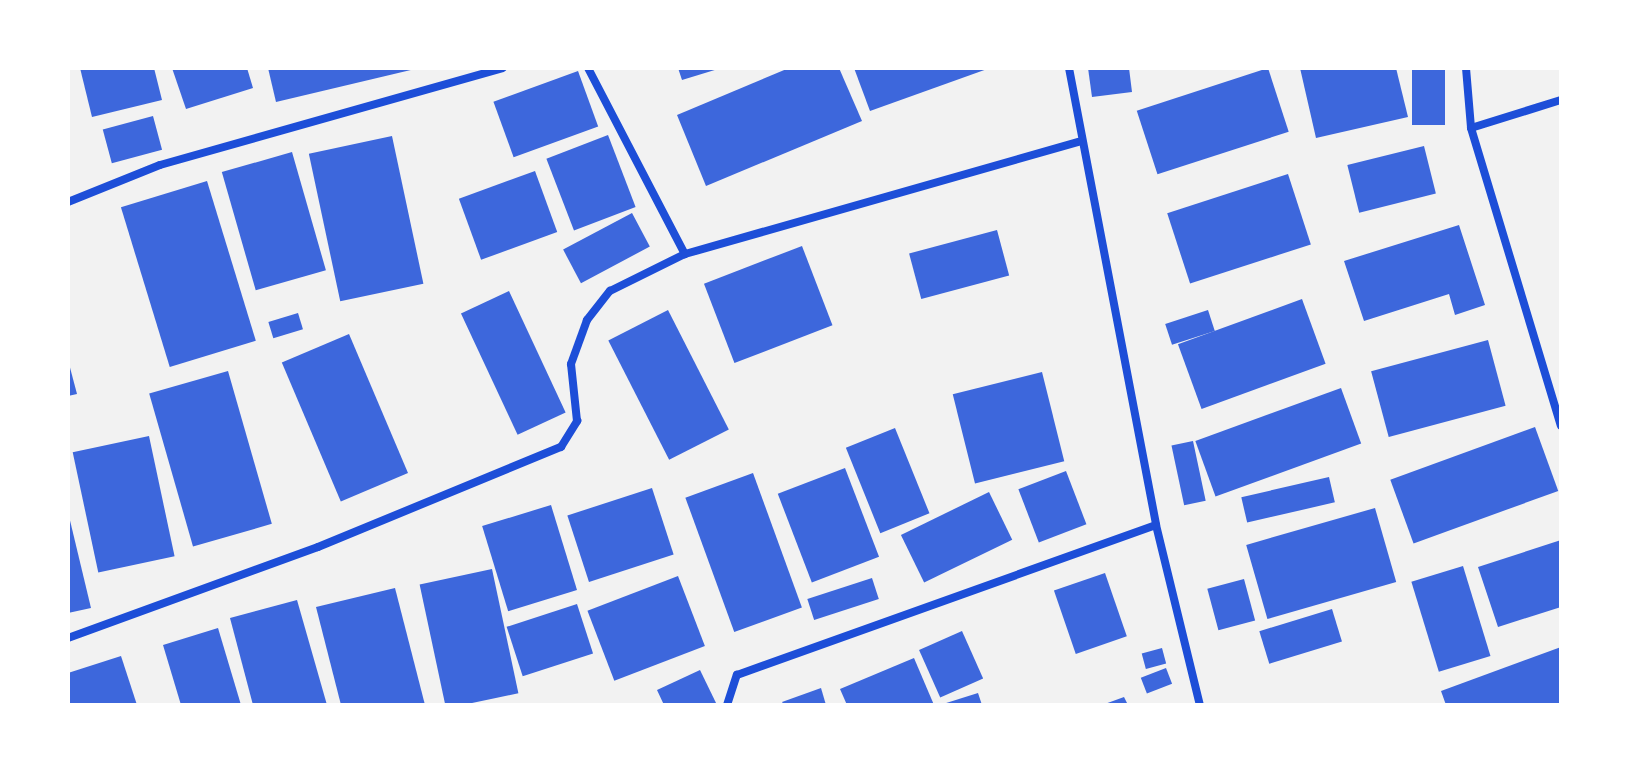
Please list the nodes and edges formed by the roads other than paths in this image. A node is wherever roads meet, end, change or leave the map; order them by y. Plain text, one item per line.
1 (503, 68) edge
2 (588, 68) edge
3 (1069, 68) edge
4 (1466, 68) edge
5 (1561, 100) edge
6 (1471, 128) junction
7 (1078, 142) junction
8 (68, 202) edge
9 (685, 254) junction
10 (1561, 426) edge
11 (1156, 525) junction
12 (68, 638) edge
13 (727, 705) edge
14 (1200, 705) edge

1 - 8 street
2 - 9 street
3 - 7 street
4 - 6 street
5 - 6 street
6 - 10 street
7 - 9 street
7 - 11 street
9 - 12 street
11 - 13 street
11 - 14 street

